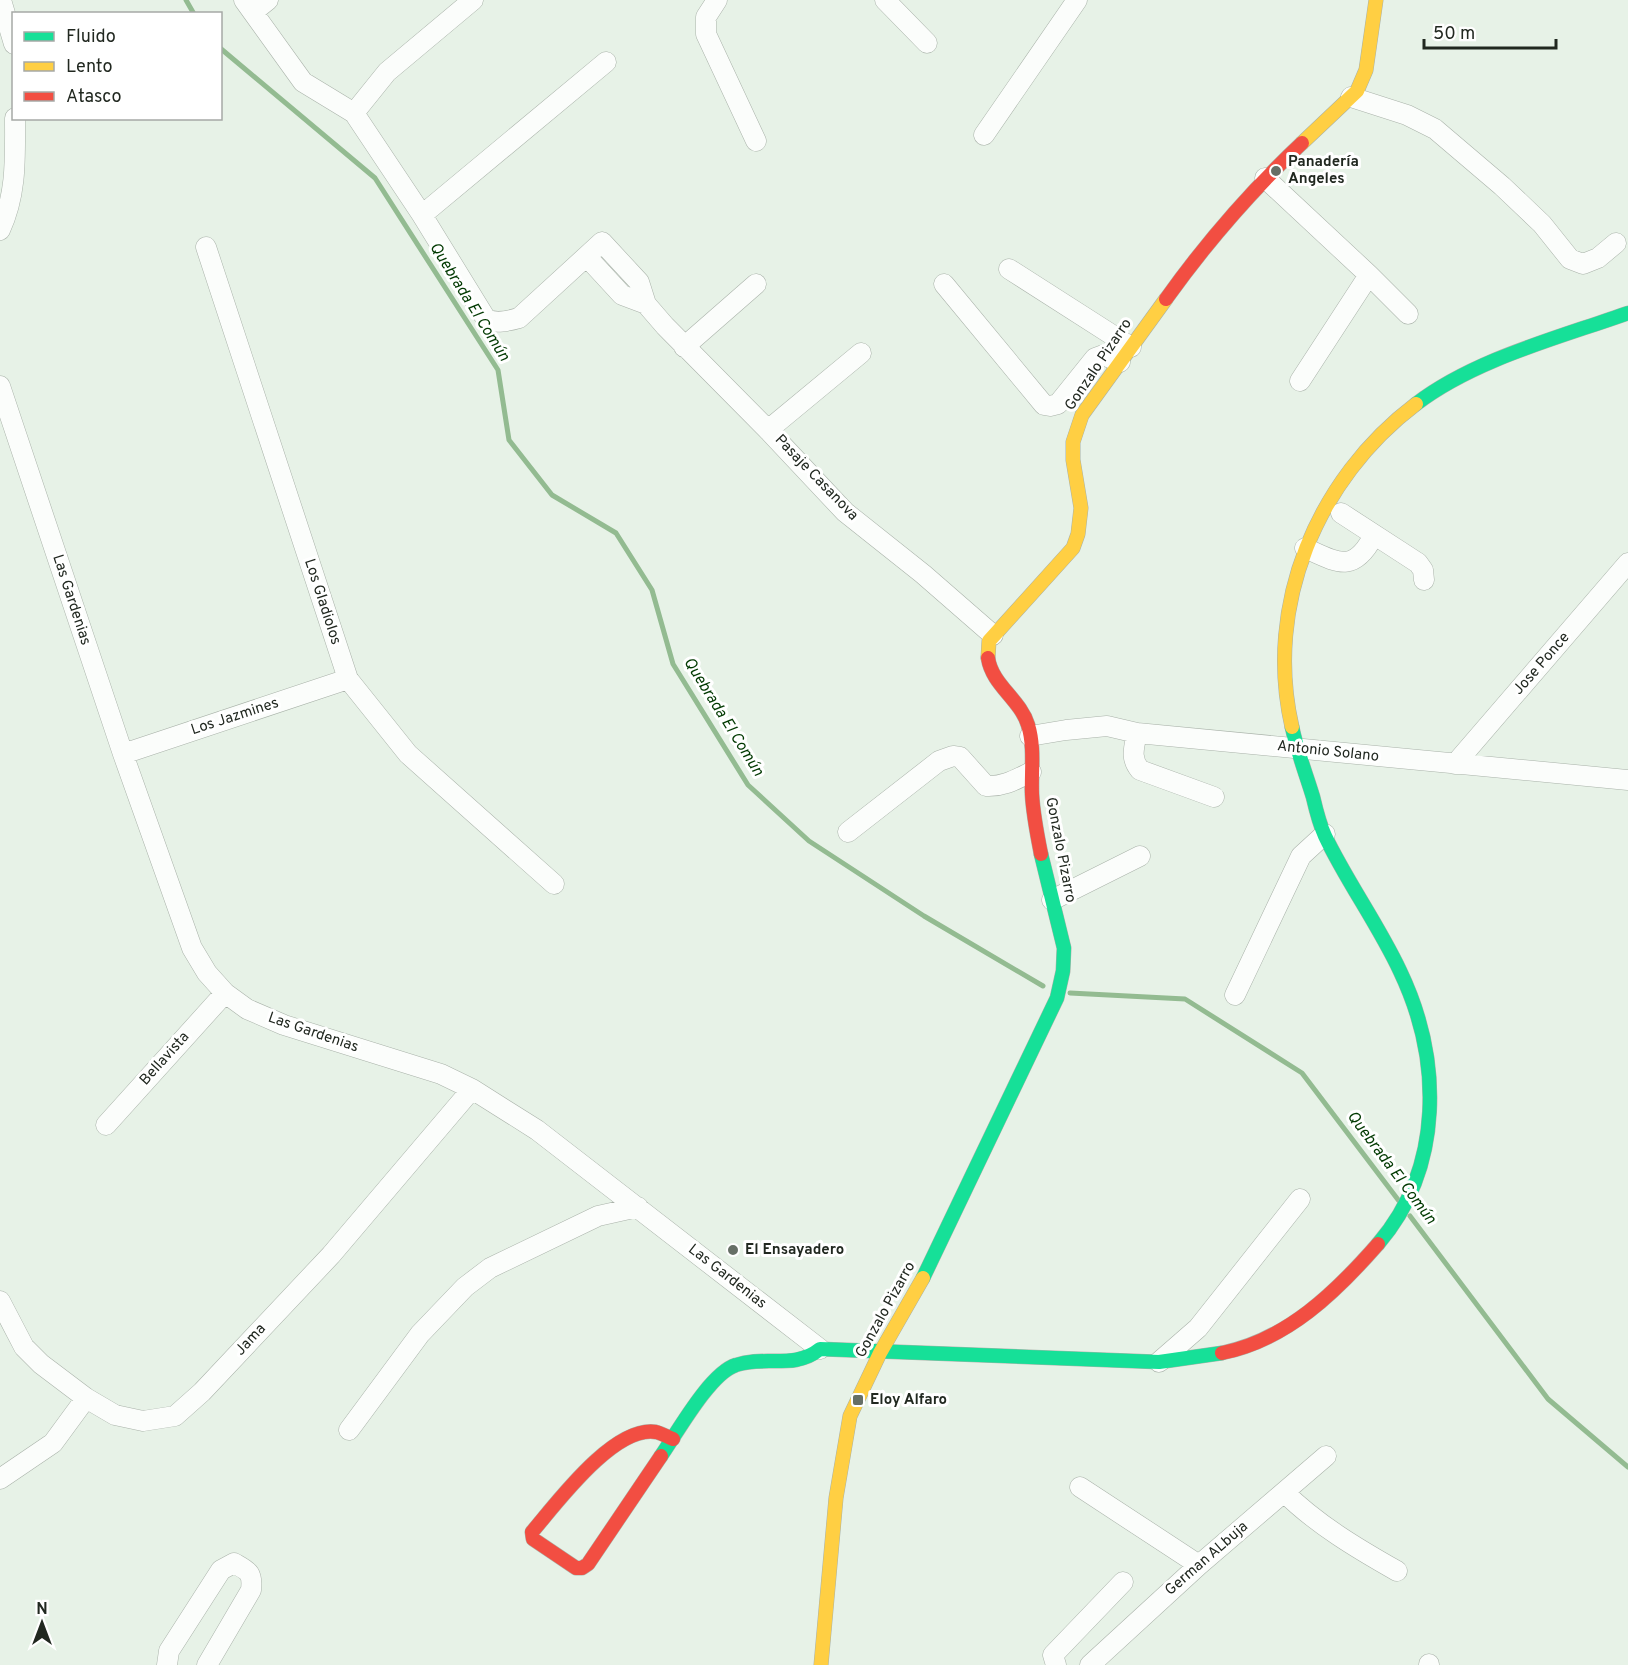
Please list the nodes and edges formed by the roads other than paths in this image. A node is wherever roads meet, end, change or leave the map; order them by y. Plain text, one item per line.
1 (1, 0) edge
2 (472, 0) edge
3 (717, 0) edge
4 (885, 0) edge
5 (1077, 0) edge
6 (1377, 0) edge
7 (255, 4) edge
8 (12, 37) edge
9 (927, 43) dead end
10 (606, 62) dead end
11 (1351, 97) junction
12 (354, 113) junction
13 (15, 120) edge
14 (984, 135) dead end
15 (756, 141) dead end
16 (1265, 178) junction
17 (422, 215) junction
18 (0, 230) edge
19 (1616, 243) dead end
20 (206, 247) dead end
21 (586, 257) junction
22 (1009, 269) dead end
23 (1369, 275) junction
24 (756, 284) dead end
25 (944, 284) dead end
26 (648, 307) junction
27 (1628, 313) edge
28 (1408, 314) dead end
29 (684, 347) junction
30 (861, 353) dead end
31 (1125, 354) junction
32 (1300, 381) dead end
33 (0, 386) edge
34 (768, 430) junction
35 (1341, 513) dead end
36 (1374, 535) junction
37 (1305, 548) junction
38 (1628, 563) edge
39 (1424, 580) dead end
40 (993, 634) junction
41 (348, 680) junction
42 (1137, 733) junction
43 (1030, 736) junction
44 (1297, 749) junction
45 (123, 754) junction
46 (1455, 764) junction
47 (1031, 772) junction
48 (1628, 780) edge
49 (1214, 797) dead end
50 (848, 832) dead end
51 (1325, 834) junction
52 (1140, 856) dead end
53 (554, 884) dead end
54 (1052, 900) junction
55 (225, 993) junction
56 (1235, 995) dead end
57 (472, 1089) junction
58 (106, 1125) dead end
59 (1300, 1199) dead end
60 (638, 1207) junction
61 (0, 1301) edge
62 (820, 1349) junction
63 (880, 1353) junction
64 (1159, 1362) junction
65 (86, 1398) junction
66 (349, 1430) dead end
67 (673, 1439) junction
68 (1326, 1456) dead end
69 (0, 1479) edge
70 (1080, 1487) dead end
71 (1284, 1492) junction
72 (1199, 1565) junction
73 (1397, 1571) dead end
74 (1123, 1582) dead end
75 (1050, 1662) edge
76 (167, 1665) edge
77 (207, 1665) edge
78 (821, 1665) edge
79 (1090, 1665) edge

1 - 8 street
2 - 12 street
3 - 15 street
4 - 9 street
5 - 14 street
6 - 11 street, Gonzalo Pizarro
7 - 12 street
10 - 17 street
11 - 16 street, Gonzalo Pizarro
11 - 19 street
12 - 17 street
13 - 18 street
16 - 23 street
16 - 31 street, Gonzalo Pizarro
17 - 21 street
20 - 41 street, Los Gladiolos
21 - 26 street
21 - 26 street
22 - 31 street
23 - 28 street
23 - 32 street
24 - 29 street
25 - 31 street
26 - 29 street, Pasaje Casanova
27 - 37 street
29 - 34 street, Pasaje Casanova
30 - 34 street
31 - 40 street, Gonzalo Pizarro
33 - 45 street, Las Gardenias
34 - 40 street, Pasaje Casanova
35 - 36 street
36 - 37 street
36 - 39 street
37 - 44 street
38 - 46 street, Jose Ponce
40 - 43 street, Gonzalo Pizarro
41 - 45 street, Los Jazmines
41 - 53 street, Los Gladiolos
42 - 43 street, Antonio Solano
42 - 44 street, Antonio Solano
42 - 49 street
43 - 47 street, Gonzalo Pizarro
44 - 46 street, Antonio Solano
44 - 51 street
45 - 55 street, Las Gardenias
46 - 48 street, Antonio Solano
47 - 50 street
47 - 54 street, Gonzalo Pizarro
51 - 56 street
51 - 64 street
52 - 54 street
54 - 63 street, Gonzalo Pizarro
55 - 57 street, Las Gardenias
55 - 58 street, Bellavista
57 - 60 street, Las Gardenias
57 - 65 street, Jama
59 - 64 street
60 - 62 street, Las Gardenias
60 - 66 street
61 - 65 street, Jama
62 - 63 street
62 - 67 street
63 - 64 street
63 - 78 street, Gonzalo Pizarro
65 - 69 street
67 - 67 street
68 - 71 street, German ALbuja
70 - 72 street
71 - 72 street, German ALbuja
71 - 73 street
72 - 79 street, German ALbuja
74 - 75 street
76 - 77 street

